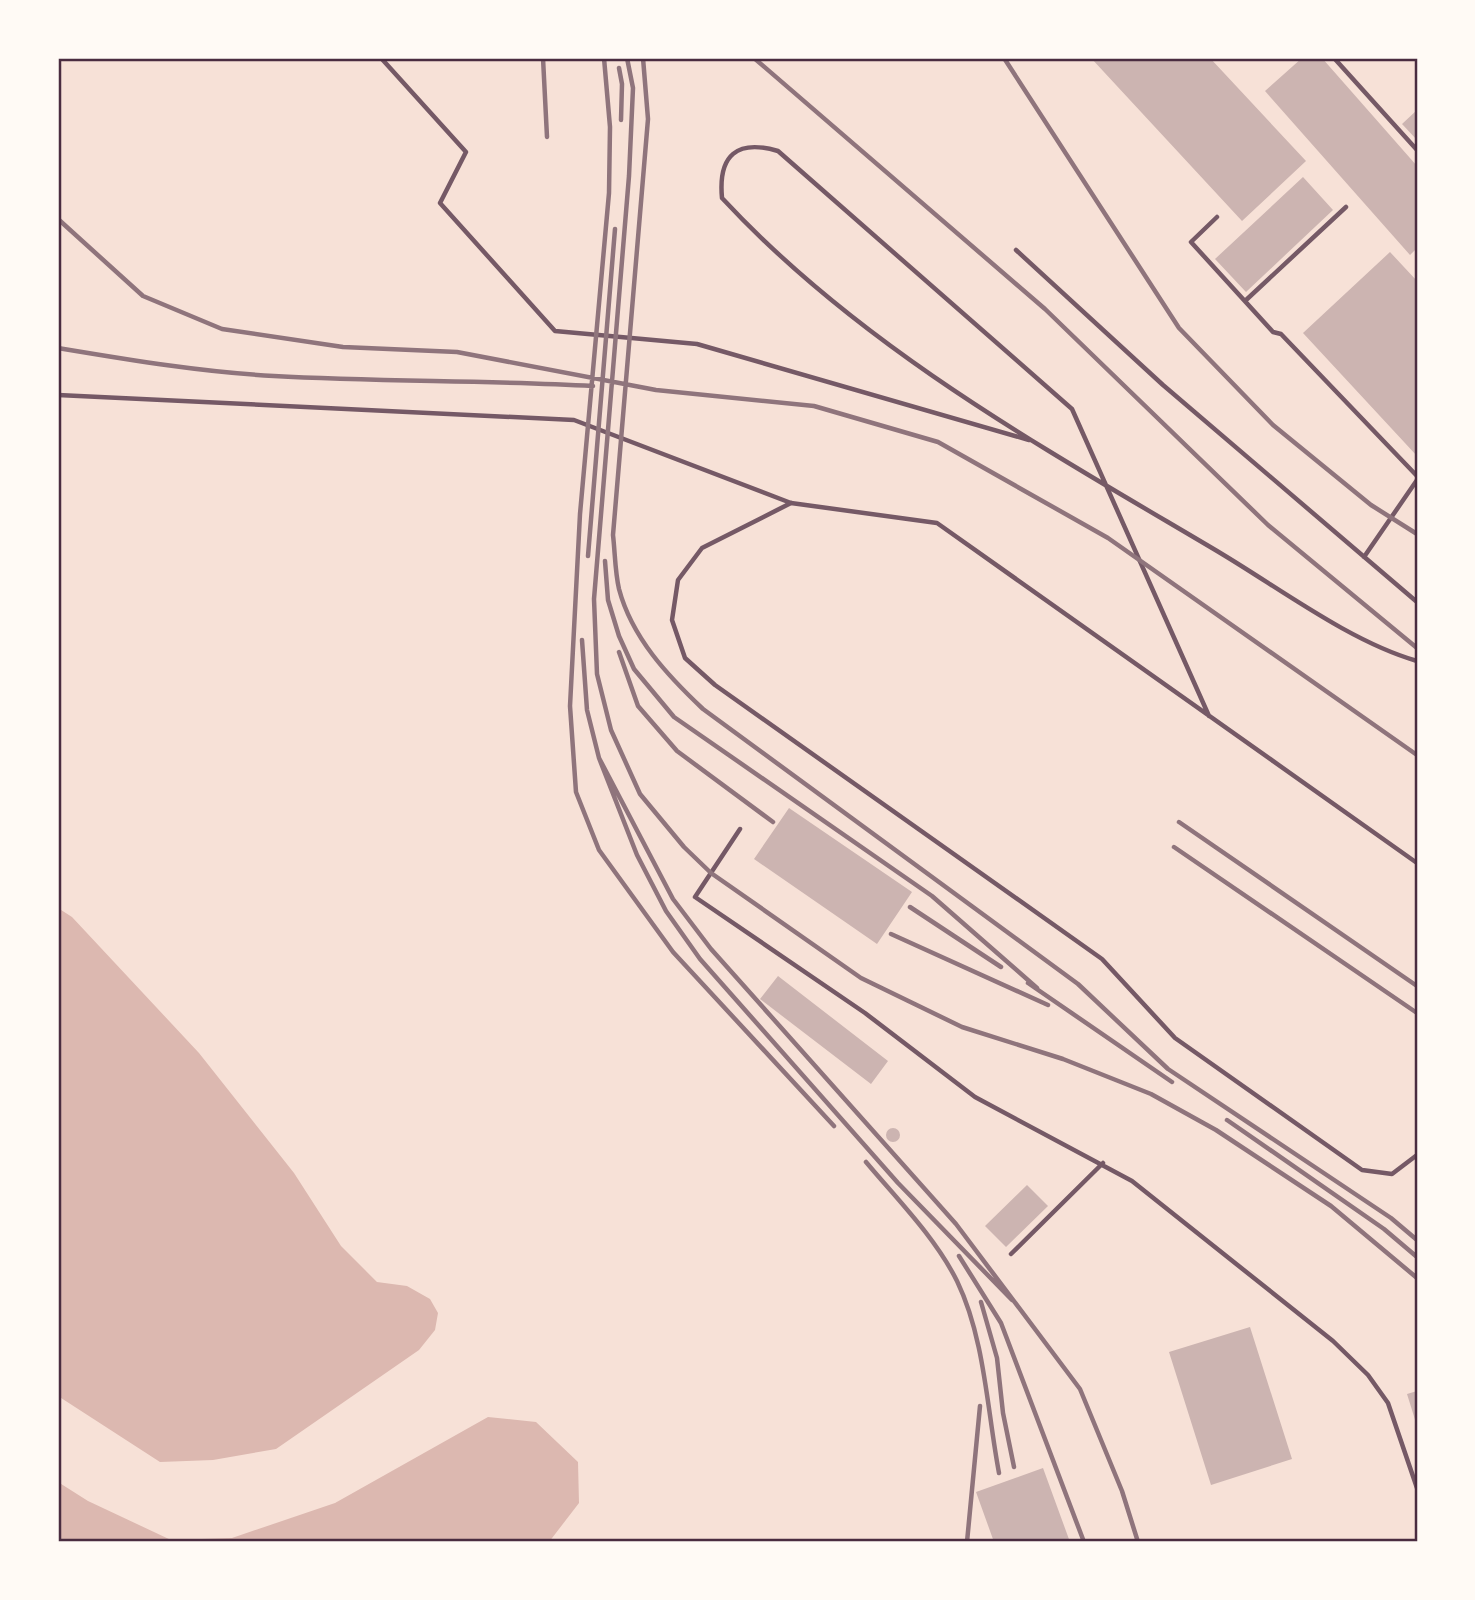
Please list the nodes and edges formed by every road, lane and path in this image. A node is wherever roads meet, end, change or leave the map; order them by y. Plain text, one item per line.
1 (381, 58) edge
2 (1334, 58) edge
3 (1417, 150) edge
4 (1346, 207) dead end
5 (1217, 217) dead end
6 (1016, 250) dead end
7 (1245, 301) junction
8 (58, 395) edge
9 (1033, 441) junction
10 (1417, 478) edge
11 (791, 503) junction
12 (1364, 557) junction
13 (1417, 602) edge
14 (1417, 661) edge
15 (1209, 716) junction
16 (740, 829) dead end
17 (1417, 863) edge
18 (1417, 1155) edge
19 (1103, 1163) junction
20 (1011, 1254) dead end
21 (1417, 1488) edge

1 - 9 lane
2 - 3 lane
4 - 7 lane
5 - 7 lane
6 - 12 lane
7 - 10 lane
8 - 11 lane
9 - 14 lane
9 - 15 lane
10 - 12 lane
11 - 15 lane
11 - 18 lane
12 - 13 lane
15 - 17 lane
16 - 19 lane
19 - 20 lane
19 - 21 lane

